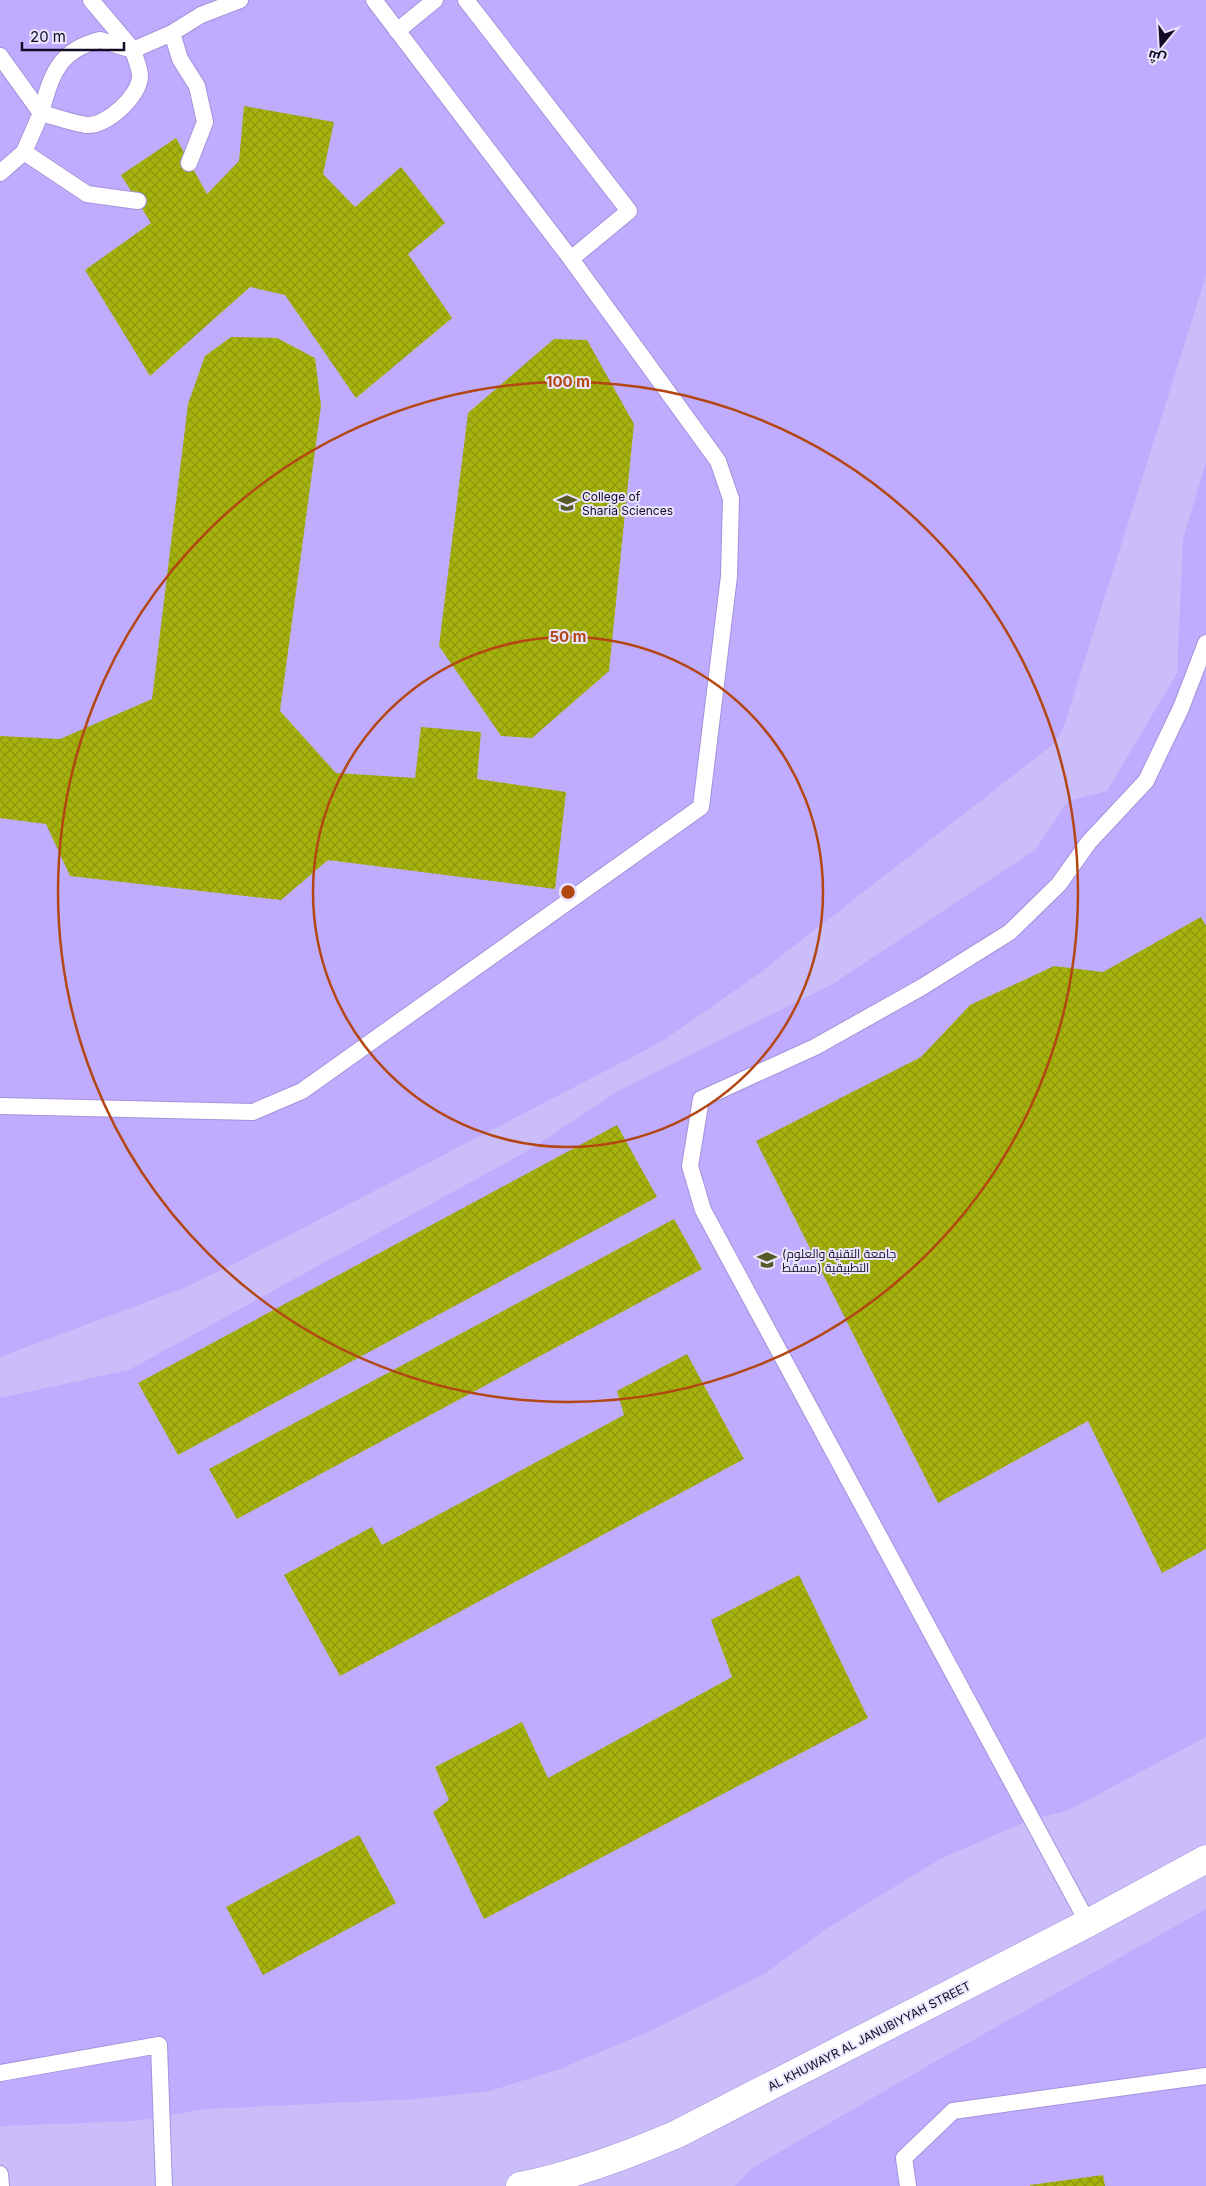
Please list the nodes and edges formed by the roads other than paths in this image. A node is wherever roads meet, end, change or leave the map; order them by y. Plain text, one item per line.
1 (91, 0) edge
2 (240, 0) edge
3 (374, 0) edge
4 (435, 0) edge
5 (466, 0) edge
6 (397, 31) junction
7 (172, 34) junction
8 (134, 50) junction
9 (0, 56) edge
10 (41, 113) junction
11 (24, 152) junction
12 (189, 163) dead end
13 (0, 173) edge
14 (138, 201) dead end
15 (572, 259) junction
16 (1206, 643) edge
17 (0, 1106) edge
18 (1206, 1859) edge
19 (1088, 1923) junction
20 (0, 2073) edge
21 (1206, 2076) edge
22 (0, 2174) edge
23 (538, 2184) edge
24 (1, 2186) edge
25 (164, 2186) edge
26 (908, 2186) edge

1 - 8 lane
2 - 7 lane
3 - 6 lane
4 - 6 lane
5 - 15 lane
6 - 15 lane
7 - 8 lane
7 - 12 lane
8 - 10 lane
8 - 10 lane
9 - 10 lane
10 - 11 lane
11 - 13 lane
11 - 14 lane
15 - 17 lane
16 - 19 lane
18 - 19 street, AL KHUWAYR AL JANUBIYYAH STREET
19 - 23 street, AL KHUWAYR AL JANUBIYYAH STREET
20 - 25 lane
21 - 26 lane
22 - 24 lane

